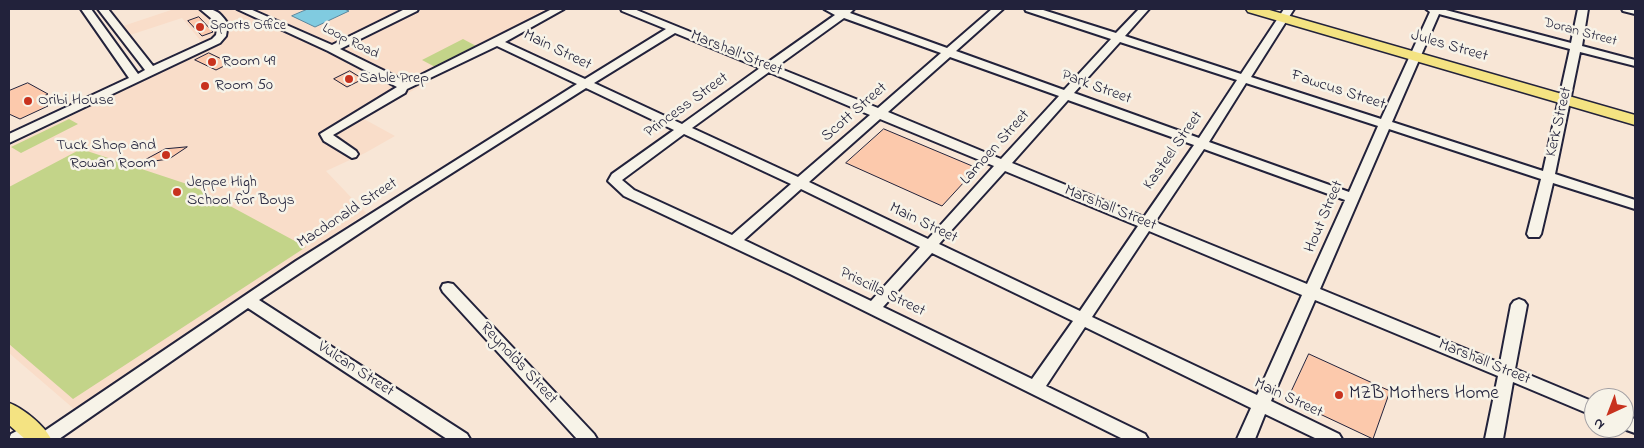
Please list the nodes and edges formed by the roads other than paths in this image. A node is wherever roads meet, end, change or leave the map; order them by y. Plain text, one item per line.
1 (86, 9) edge
2 (103, 9) edge
3 (205, 9) edge
4 (242, 9) edge
5 (413, 9) edge
6 (559, 9) edge
7 (626, 9) edge
8 (829, 9) edge
9 (998, 9) edge
10 (1030, 9) edge
11 (1144, 9) edge
12 (1253, 9) edge
13 (1434, 9) edge
14 (1583, 9) edge
15 (1627, 9) edge
16 (846, 11) edge
17 (1635, 11) edge
18 (1286, 13) edge
19 (674, 28) junction
20 (1118, 37) junction
21 (497, 42) junction
22 (209, 45) joint
23 (1575, 47) junction
24 (332, 48) junction
25 (949, 52) junction
26 (1415, 56) junction
27 (1635, 63) edge
28 (768, 67) junction
29 (151, 71) junction
30 (1245, 78) junction
31 (136, 79) junction
32 (584, 84) junction
33 (403, 85) junction
34 (1066, 94) junction
35 (1566, 100) junction
36 (879, 113) junction
37 (1635, 120) edge
38 (1386, 124) junction
39 (682, 130) junction
40 (9, 139) edge
41 (1201, 144) junction
42 (352, 154) dead end
43 (1002, 165) junction
44 (617, 177) joint
45 (1547, 177) junction
46 (799, 183) junction
47 (1352, 198) junction
48 (1635, 205) edge
49 (1146, 223) junction
50 (1534, 234) dead end
51 (733, 242) junction
52 (930, 247) junction
53 (448, 288) dead end
54 (1312, 293) junction
55 (248, 300) junction
56 (1519, 305) dead end
57 (873, 308) junction
58 (1081, 319) junction
59 (1508, 373) junction
60 (1036, 388) junction
61 (1584, 405) edge
62 (1262, 406) junction
63 (9, 412) edge
64 (33, 437) edge
65 (461, 439) edge
66 (588, 439) edge
67 (1139, 439) edge
68 (1246, 439) edge
69 (1333, 439) edge
70 (1494, 439) edge

1 - 31 street
2 - 29 street
3 - 22 street
4 - 24 street, Loop Road
5 - 24 street
6 - 21 street
7 - 19 street, Marshall Street
8 - 16 street, Park Street
9 - 25 street, Scott Street
10 - 20 street, Fawcus Street
11 - 20 street, Lamoen Street
12 - 18 main road, Jules Street
13 - 23 street, Doran Street
13 - 26 street, Hout Street
14 - 23 street, Kerk Street
15 - 17 street
16 - 25 street, Park Street
16 - 28 street, Princess Street
18 - 26 main road, Jules Street
18 - 30 street, Kasteel Street
19 - 28 street, Marshall Street
19 - 32 street, Macdonald Street
20 - 30 street, Fawcus Street
20 - 34 street, Lamoen Street
21 - 32 street, Main Street
21 - 33 street
22 - 29 street
23 - 27 street, Doran Street
23 - 35 street, Kerk Street
24 - 33 street, Loop Road
25 - 34 street, Park Street
25 - 36 street, Scott Street
26 - 35 main road, Jules Street
26 - 38 street, Hout Street
28 - 36 street, Marshall Street
28 - 39 street, Princess Street
29 - 31 street
30 - 38 street, Fawcus Street
30 - 41 street, Kasteel Street
31 - 40 street
32 - 39 street, Main Street
32 - 55 street, Macdonald Street
33 - 42 street
34 - 41 street, Park Street
34 - 43 street, Lamoen Street
35 - 37 main road, Jules Street
35 - 45 street, Kerk Street
36 - 43 street, Marshall Street
36 - 46 street, Scott Street
38 - 45 street, Fawcus Street
38 - 47 street, Hout Street
39 - 44 street, Princess Street
39 - 46 street, Main Street
41 - 47 street, Park Street
41 - 49 street, Kasteel Street
43 - 49 street, Marshall Street
43 - 52 street, Lamoen Street
44 - 51 street, Priscilla Street
45 - 48 street, Fawcus Street
45 - 50 street, Kerk Street
46 - 51 street, Scott Street
46 - 52 street, Main Street
47 - 54 street, Hout Street
49 - 54 street, Marshall Street
49 - 58 street, Kasteel Street
51 - 57 street, Priscilla Street
52 - 57 street, Lamoen Street
52 - 58 street, Main Street
53 - 66 street, Reynolds Street
54 - 59 street, Marshall Street
54 - 62 street, Hout Street
55 - 64 street, Macdonald Street
55 - 65 street, Vulcan Street
56 - 59 street
57 - 60 street, Priscilla Street
58 - 60 street, Kasteel Street
58 - 62 street, Main Street
59 - 61 street, Marshall Street
59 - 70 street
60 - 67 street, Priscilla Street
62 - 68 street, Hout Street
62 - 69 street, Main Street
63 - 64 main road

